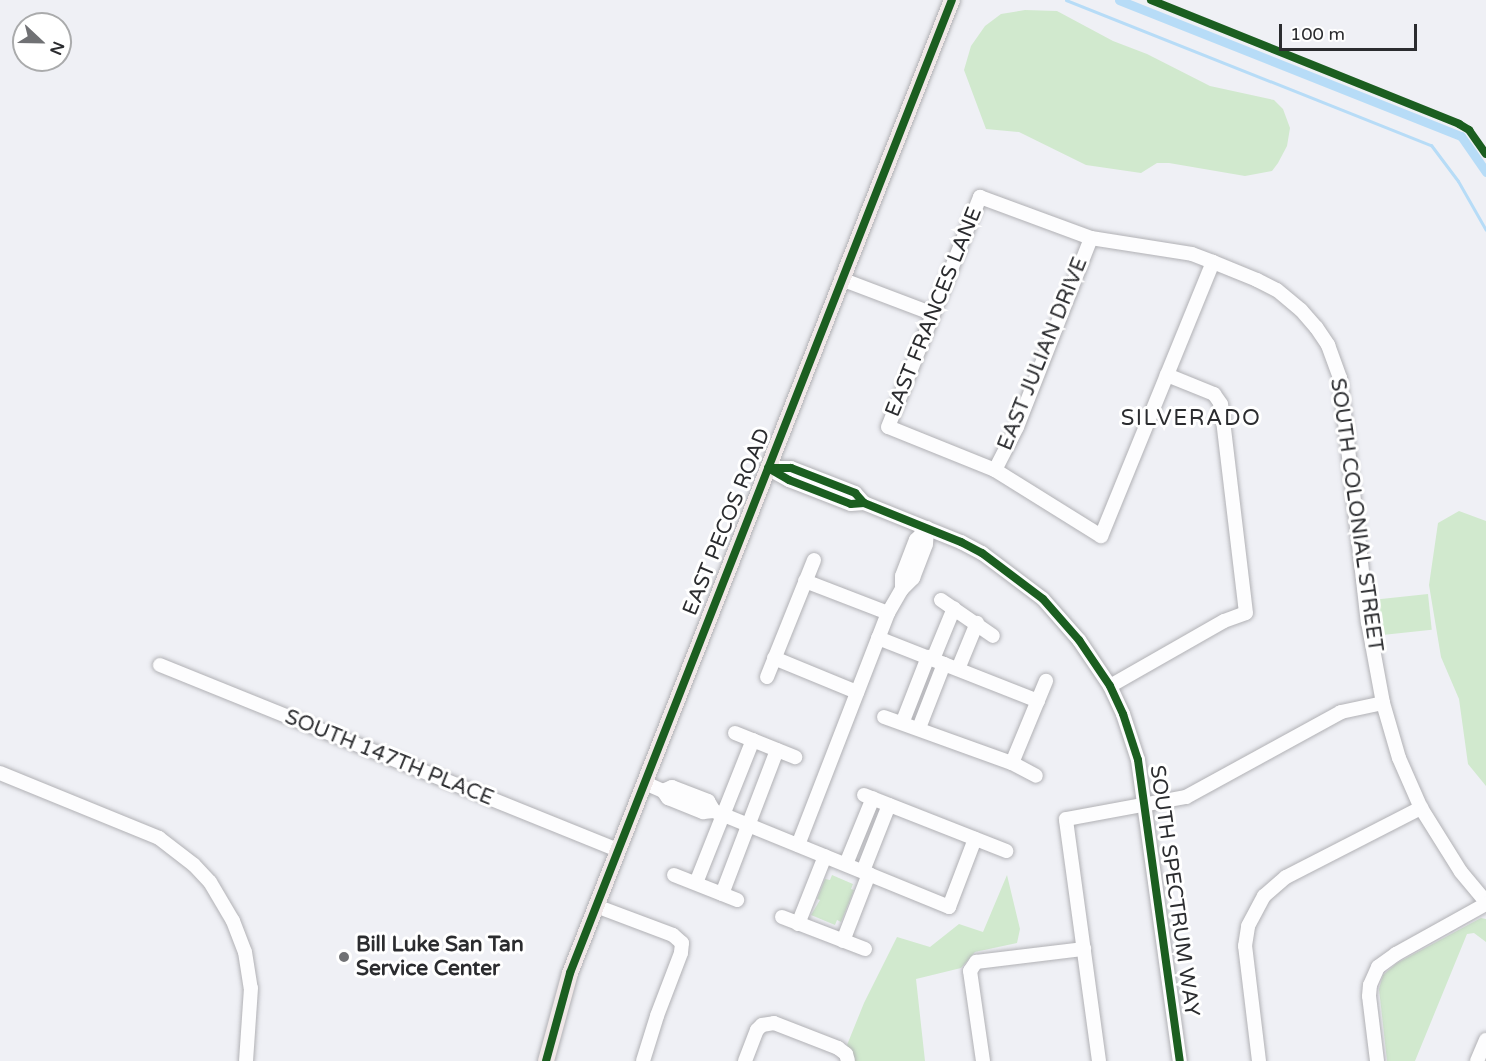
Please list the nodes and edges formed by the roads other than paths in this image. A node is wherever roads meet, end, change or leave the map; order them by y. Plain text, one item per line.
1 (952, 0) edge
2 (980, 197) joint
3 (1091, 238) junction
4 (1213, 262) junction
5 (841, 279) junction
6 (933, 314) junction
7 (1167, 375) junction
8 (768, 468) junction
9 (995, 470) junction
10 (927, 528) junction
11 (814, 560) dead end
12 (805, 581) junction
13 (941, 600) dead end
14 (954, 608) junction
15 (888, 613) junction
16 (977, 623) junction
17 (993, 636) dead end
18 (878, 638) junction
19 (774, 658) junction
20 (935, 660) junction
21 (160, 665) dead end
22 (958, 669) junction
23 (767, 677) dead end
24 (1046, 681) dead end
25 (1110, 686) junction
26 (857, 692) junction
27 (1038, 701) junction
28 (1383, 702) junction
29 (884, 717) dead end
30 (903, 722) junction
31 (919, 728) junction
32 (735, 733) dead end
33 (753, 740) junction
34 (777, 750) junction
35 (795, 757) dead end
36 (1012, 764) junction
37 (0, 773) edge
38 (1036, 776) dead end
39 (645, 783) junction
40 (889, 804) junction
41 (1144, 806) junction
42 (1421, 808) junction
43 (719, 813) junction
44 (748, 825) junction
45 (975, 839) junction
46 (798, 845) junction
47 (618, 850) junction
48 (1005, 850) dead end
49 (825, 856) junction
50 (846, 864) junction
51 (866, 873) junction
52 (674, 875) dead end
53 (696, 884) junction
54 (722, 894) junction
55 (737, 900) dead end
56 (1486, 903) edge
57 (596, 906) junction
58 (782, 918) dead end
59 (798, 924) junction
60 (843, 941) junction
61 (864, 949) dead end
62 (1084, 949) junction
63 (1486, 1040) edge
64 (847, 1058) edge
65 (246, 1061) edge
66 (546, 1061) edge
67 (644, 1061) edge
68 (745, 1061) edge
69 (983, 1061) edge
70 (1100, 1061) edge
71 (1180, 1061) edge
72 (1259, 1061) edge
73 (1377, 1061) edge
74 (1478, 1061) edge

1 - 5 main road, EAST PECOS ROAD
2 - 3 street, SOUTH COLONIAL STREET
2 - 6 street, EAST FRANCES LANE
3 - 4 street, SOUTH COLONIAL STREET
3 - 9 street, EAST JULIAN DRIVE
4 - 7 street
4 - 28 street, SOUTH COLONIAL STREET
5 - 6 street
5 - 8 main road, EAST PECOS ROAD
6 - 9 street, EAST FRANCES LANE
7 - 9 street
7 - 25 street
8 - 10 street, SOUTH SPECTRUM WAY
8 - 39 main road, EAST PECOS ROAD
10 - 15 street
10 - 25 street, SOUTH SPECTRUM WAY
11 - 12 street
12 - 15 street
12 - 19 street
13 - 14 street
14 - 16 street
14 - 20 street
15 - 18 street
16 - 17 street
16 - 22 street
18 - 20 street
18 - 26 street
19 - 23 street
19 - 26 street
20 - 22 street
20 - 30 street
20 - 31 street
21 - 47 street, SOUTH 147TH PLACE
22 - 27 street
24 - 27 street
25 - 41 street, SOUTH SPECTRUM WAY
26 - 46 street
27 - 36 street
28 - 41 street
28 - 42 street, SOUTH COLONIAL STREET
29 - 30 street
30 - 31 street
31 - 36 street
32 - 33 street
33 - 34 street
33 - 43 street
34 - 35 street
34 - 44 street
36 - 38 street
37 - 65 street
39 - 43 street
39 - 47 main road, EAST PECOS ROAD
40 - 45 street
40 - 50 street
40 - 51 street
41 - 62 street
41 - 71 street, SOUTH SPECTRUM WAY
42 - 56 street, SOUTH COLONIAL STREET
42 - 72 street
43 - 44 street
43 - 53 street
44 - 46 street
44 - 54 street
45 - 48 street
45 - 51 street
46 - 49 street
47 - 57 main road, EAST PECOS ROAD
49 - 50 street
49 - 59 street
50 - 51 street
51 - 60 street
52 - 53 street
53 - 54 street
54 - 55 street
56 - 73 street
57 - 66 main road, EAST PECOS ROAD
57 - 67 street
58 - 59 street
59 - 60 street
60 - 61 street
62 - 69 street
62 - 70 street
63 - 74 street
64 - 68 street

